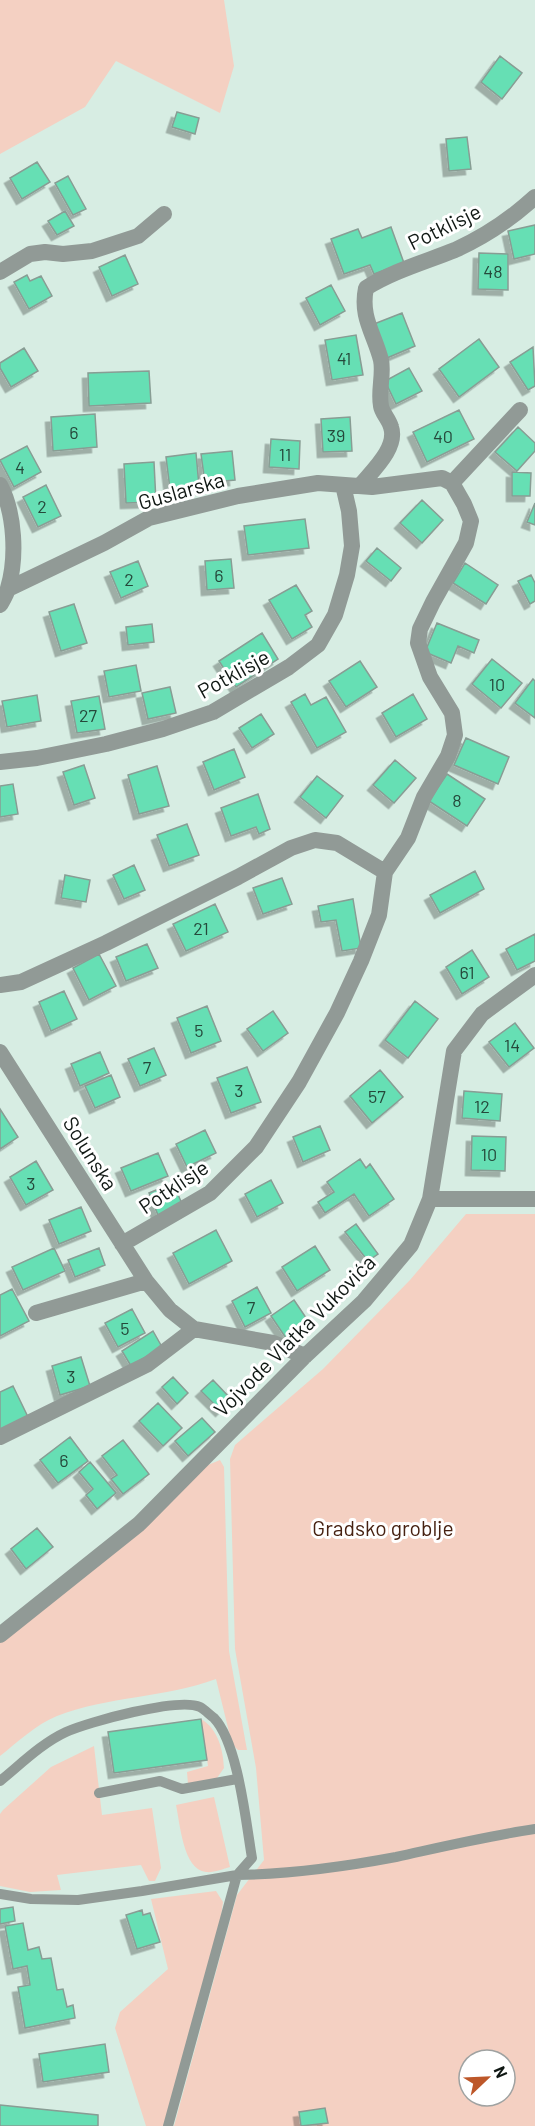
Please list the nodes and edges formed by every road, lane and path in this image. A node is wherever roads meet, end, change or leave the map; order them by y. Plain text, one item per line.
1 (535, 196) edge
2 (164, 214) dead end
3 (0, 272) edge
4 (520, 410) dead end
5 (452, 483) junction
6 (0, 485) edge
7 (352, 486) junction
8 (7, 544) edge
9 (8, 589) junction
10 (0, 605) edge
11 (0, 762) edge
12 (385, 872) junction
13 (535, 975) edge
14 (0, 985) edge
15 (0, 1053) edge
16 (429, 1199) junction
17 (535, 1199) edge
18 (123, 1244) junction
19 (146, 1281) junction
20 (36, 1313) dead end
21 (194, 1329) junction
22 (305, 1356) junction
23 (0, 1437) edge
24 (0, 1635) edge
25 (237, 1779) junction
26 (0, 1781) edge
27 (99, 1793) dead end
28 (535, 1829) edge
29 (237, 1875) junction
30 (0, 1894) edge
31 (168, 2126) edge

1 - 7 street, Potklisje
2 - 3 street
4 - 5 street
5 - 7 street, Guslarska
5 - 12 street, Potklisje
6 - 8 street
7 - 9 street, Guslarska
7 - 11 street, Potklisje
8 - 9 street
9 - 10 street
12 - 14 street
12 - 18 street, Potklisje
13 - 16 street, Vojvode Vlatka Vukovića
15 - 18 street, Solunska
16 - 17 street
16 - 22 street, Vojvode Vlatka Vukovića
18 - 19 street, Solunska
19 - 20 street
19 - 21 street, Solunska
21 - 22 street
21 - 23 street
22 - 24 street, Vojvode Vlatka Vukovića
25 - 26 lane
25 - 27 lane
25 - 29 lane
28 - 29 lane
29 - 30 lane
29 - 31 lane

